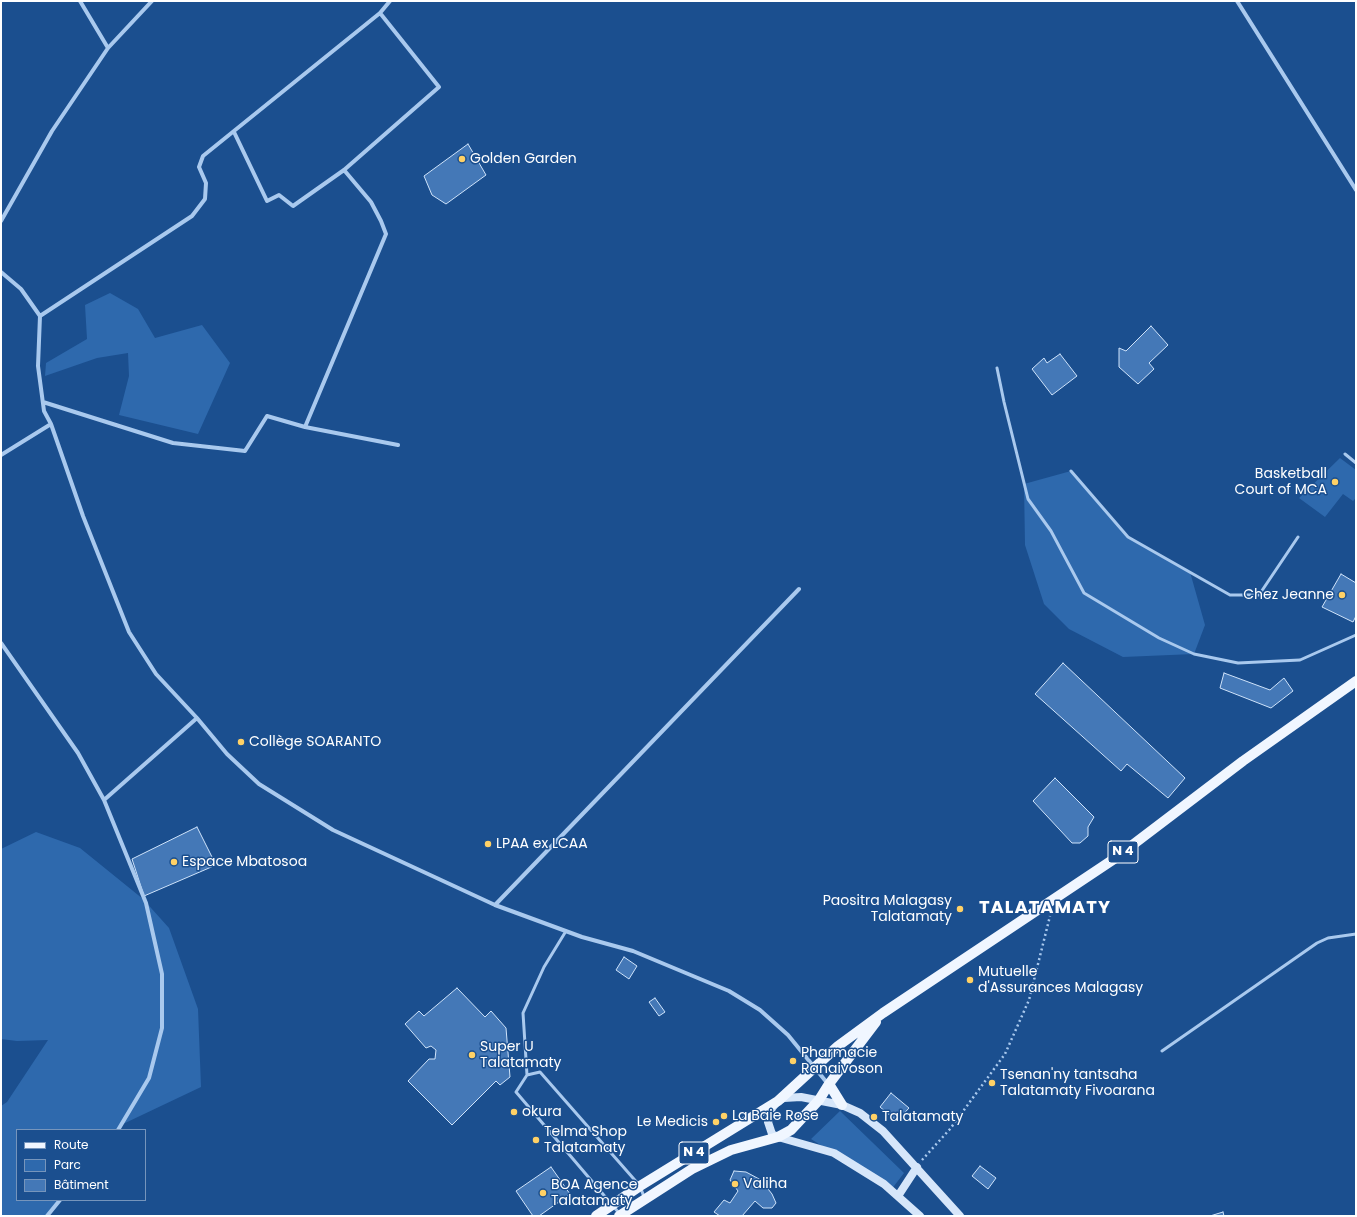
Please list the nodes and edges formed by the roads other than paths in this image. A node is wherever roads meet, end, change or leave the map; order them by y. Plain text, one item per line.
1 (80, 1) edge
2 (152, 1) edge
3 (390, 1) edge
4 (1236, 1) edge
5 (380, 13) junction
6 (108, 48) junction
7 (234, 132) junction
8 (344, 170) junction
9 (1356, 190) edge
10 (1, 221) edge
11 (1, 272) edge
12 (40, 316) junction
13 (997, 368) dead end
14 (43, 402) junction
15 (52, 424) junction
16 (305, 427) junction
17 (398, 444) dead end
18 (1345, 454) dead end
19 (1, 455) edge
20 (1356, 463) edge
21 (1071, 471) dead end
22 (1298, 538) dead end
23 (799, 589) dead end
24 (1356, 635) edge
25 (1, 643) edge
26 (1356, 682) edge
27 (197, 718) junction
28 (104, 800) junction
29 (495, 904) junction
30 (566, 931) junction
31 (1356, 934) edge
32 (883, 1013) junction
33 (1162, 1051) dead end
34 (814, 1066) junction
35 (527, 1075) junction
36 (829, 1084) junction
37 (819, 1100) junction
38 (778, 1101) junction
39 (842, 1105) junction
40 (119, 1129) edge
41 (778, 1137) junction
42 (917, 1167) junction
43 (640, 1186) junction
44 (898, 1196) junction
45 (645, 1199) junction
46 (59, 1201) edge
47 (612, 1205) junction
48 (47, 1216) edge
49 (596, 1216) edge
50 (620, 1216) edge
51 (920, 1216) edge
52 (960, 1216) edge

1 - 6 street
2 - 6 street
3 - 5 street
4 - 9 street
5 - 7 street
5 - 8 street
6 - 10 street
7 - 8 street
7 - 12 street
8 - 16 street
11 - 12 street
12 - 14 street
13 - 24 lane
14 - 15 street
14 - 16 street
15 - 19 street
15 - 27 street
16 - 17 street
18 - 20 lane
21 - 22 lane
23 - 29 street
25 - 28 street
26 - 32 main road, N 4
27 - 28 street
27 - 29 street
28 - 40 street
29 - 30 street
30 - 34 street
30 - 35 lane
31 - 33 lane
32 - 34 main road, N 4
32 - 36 main road, N 4
34 - 36 street
34 - 38 main road, N 4
35 - 43 lane
35 - 47 lane
36 - 37 main road, N 4
36 - 39 main road
37 - 38 main road
37 - 39 main road
37 - 41 main road, N 4
38 - 41 main road
38 - 43 main road, N 4
39 - 42 main road
41 - 44 main road
41 - 45 main road, N 4
42 - 44 main road
42 - 52 main road
43 - 45 lane
43 - 47 main road, N 4
44 - 51 main road
45 - 50 main road, N 4
46 - 48 street
47 - 49 main road, N 4
47 - 50 lane

